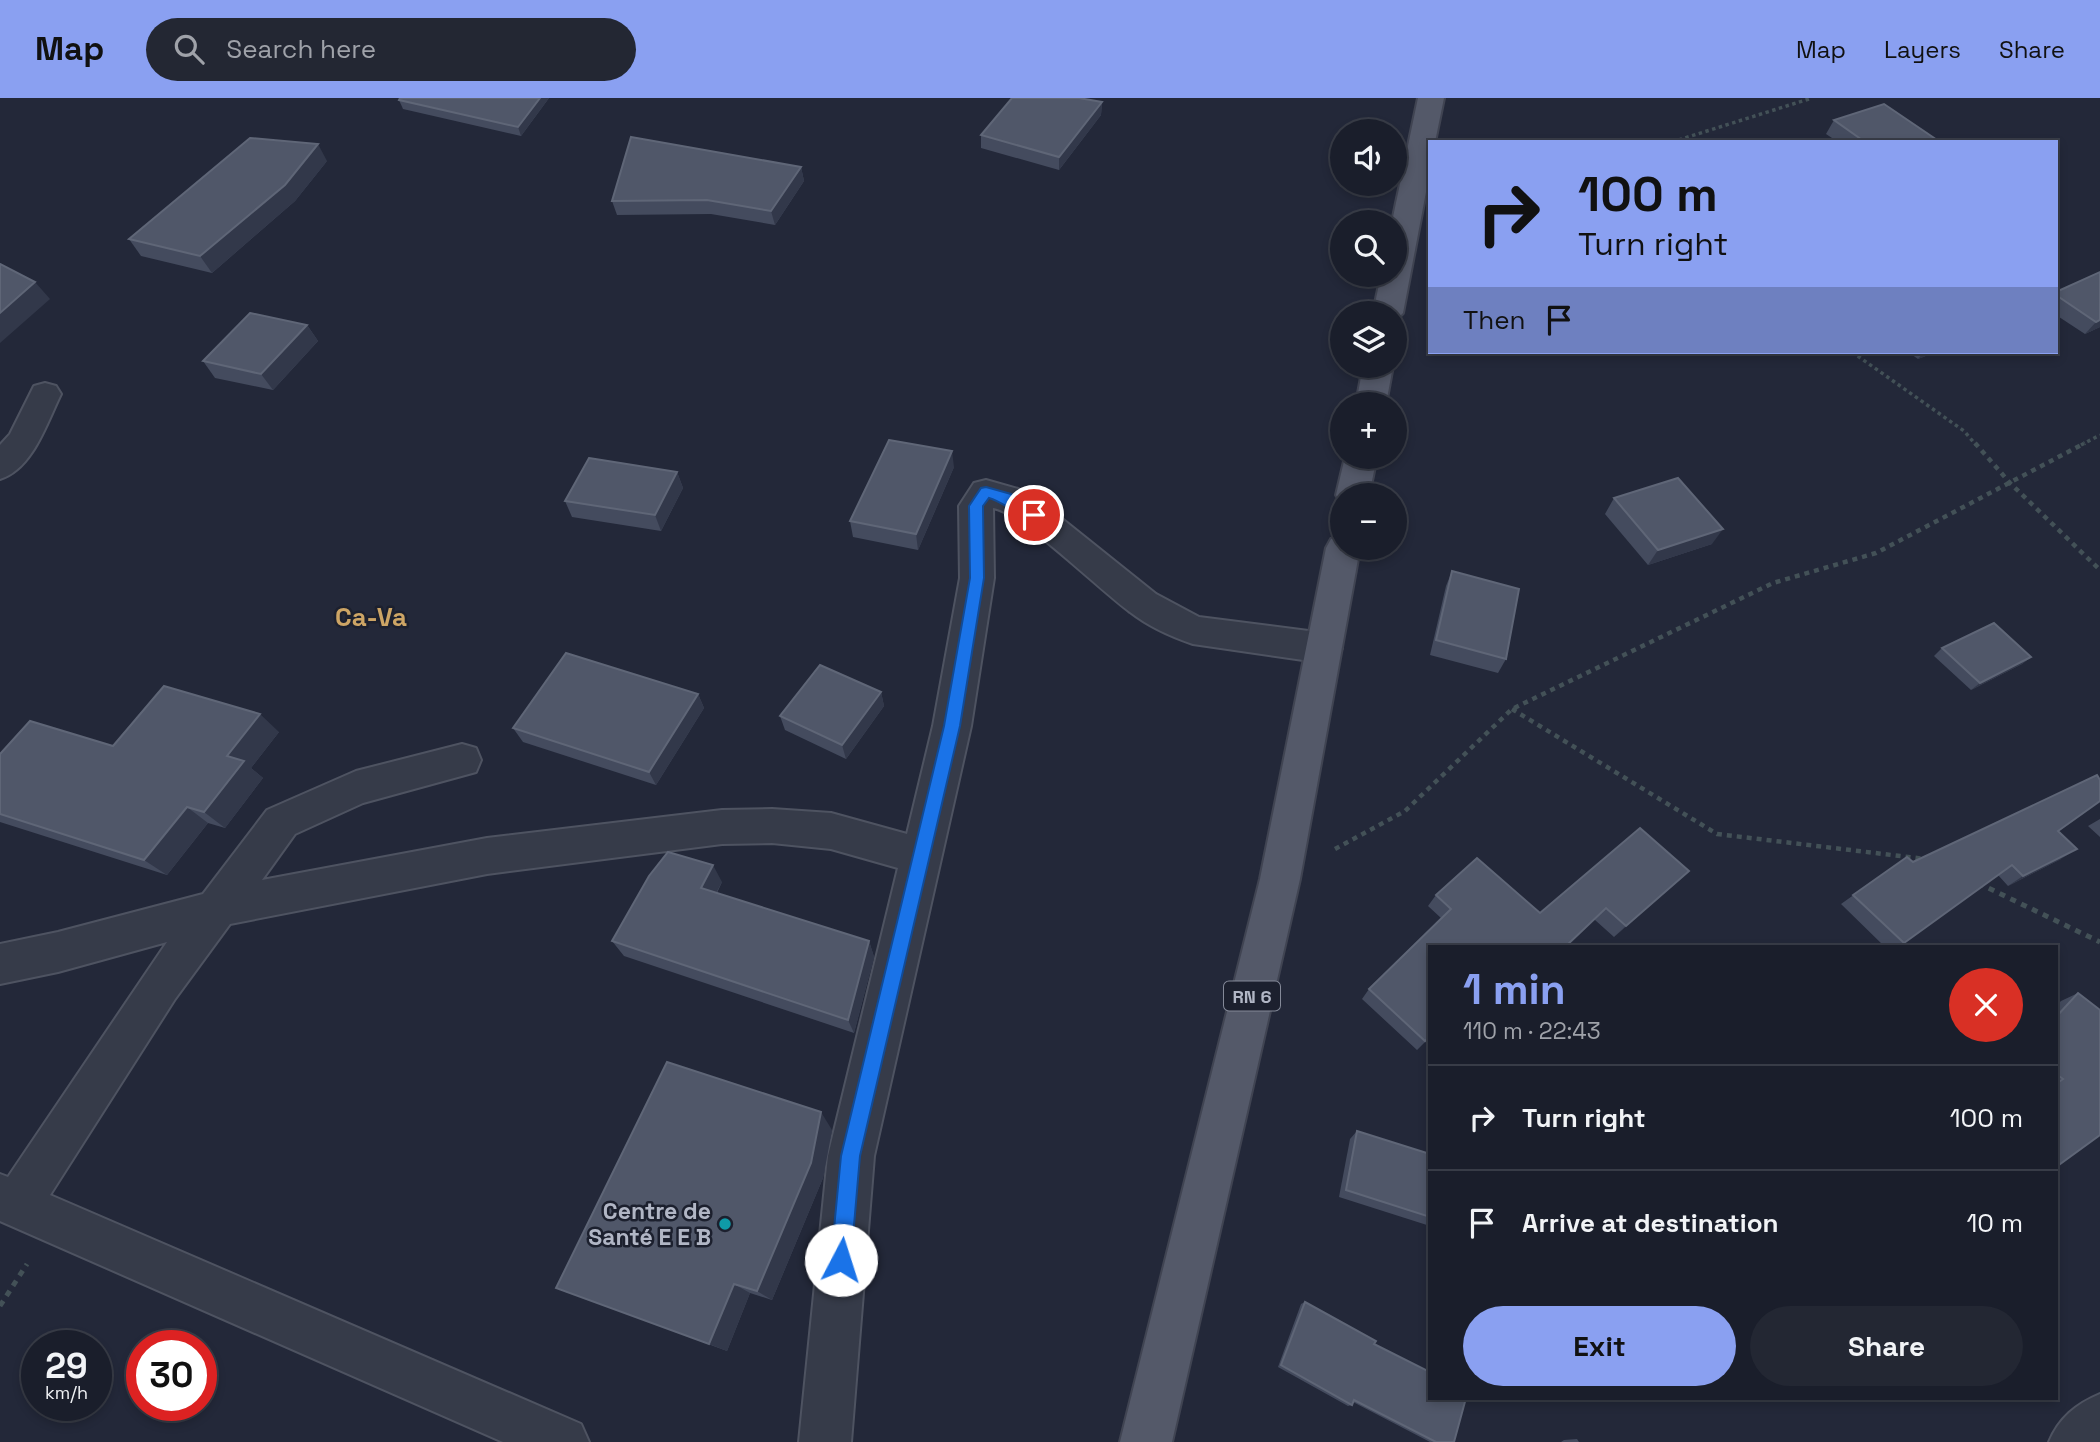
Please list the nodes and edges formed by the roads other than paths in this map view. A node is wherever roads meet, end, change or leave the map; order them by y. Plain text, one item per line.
1 (1431, 98) edge
2 (1390, 301) edge
3 (45, 394) dead end
4 (0, 467) edge
5 (1341, 560) edge
6 (1324, 648) junction
7 (462, 760) dead end
8 (920, 856) junction
9 (213, 910) junction
10 (0, 964) edge
11 (9, 1200) edge
12 (2100, 1420) edge
13 (563, 1442) edge
14 (825, 1442) edge
15 (1146, 1442) edge
16 (2075, 1442) edge

1 - 2 main road
3 - 4 street
5 - 6 main road, RN 6
6 - 8 street
6 - 15 main road, RN 6
7 - 9 street
8 - 9 street
8 - 14 street
9 - 10 street
9 - 11 street
11 - 13 street
12 - 16 street

